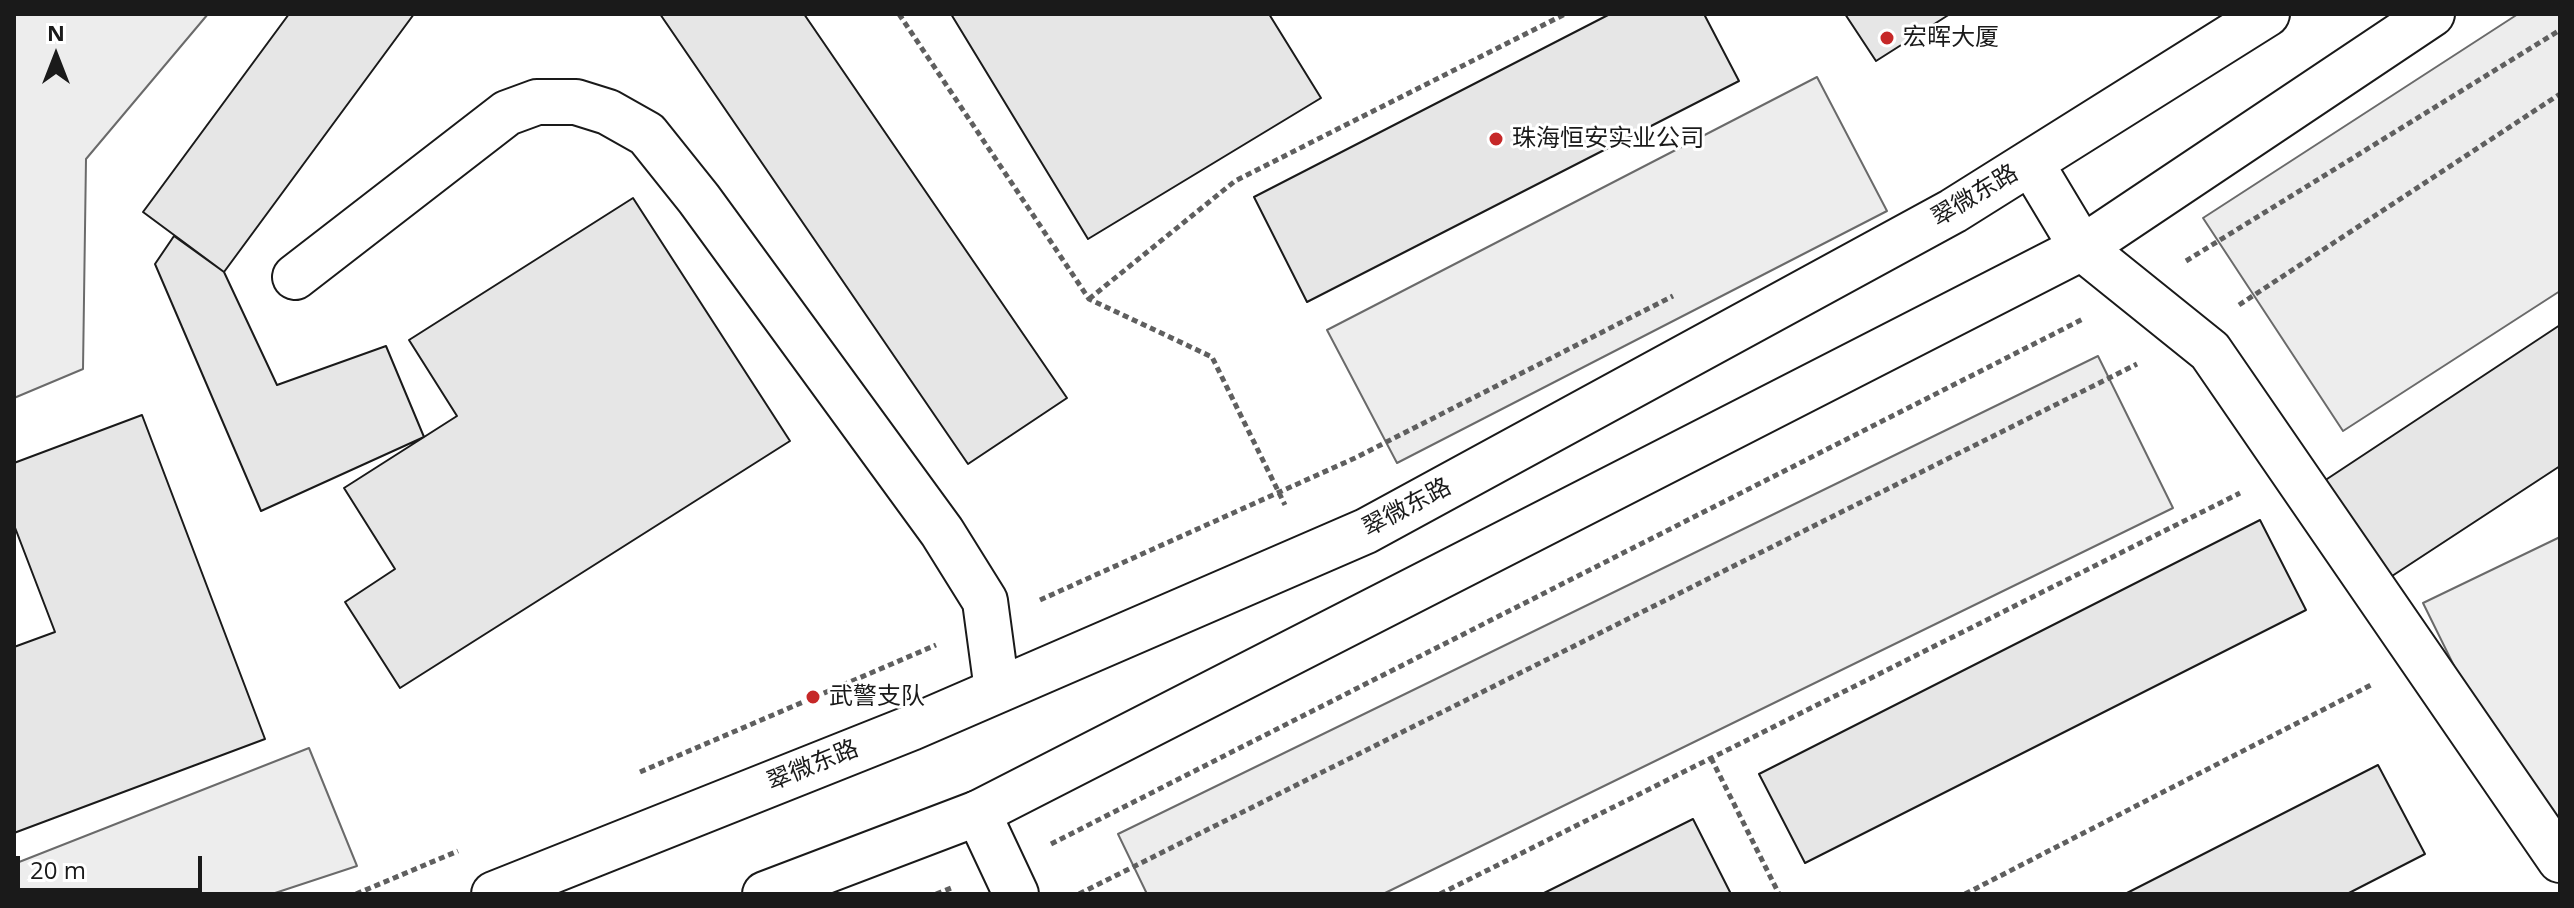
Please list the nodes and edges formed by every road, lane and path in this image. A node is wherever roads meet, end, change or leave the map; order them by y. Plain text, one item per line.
1 (899, 14) edge
2 (1565, 14) edge
3 (2267, 14) edge
4 (2432, 14) edge
5 (2560, 94) edge
6 (2031, 163) junction
7 (2082, 248) junction
8 (295, 277) dead end
9 (1676, 295) dead end
10 (1089, 299) junction
11 (2191, 337) junction
12 (2290, 468) junction
13 (1279, 494) junction
14 (1309, 556) junction
15 (988, 623) junction
16 (2421, 659) junction
17 (997, 690) junction
18 (1711, 758) junction
19 (640, 772) dead end
20 (978, 813) junction
21 (466, 847) dead end
22 (2560, 860) edge
23 (356, 894) edge
24 (494, 894) edge
25 (765, 894) edge
26 (1016, 894) edge
27 (1079, 894) edge
28 (1440, 894) edge
29 (1779, 894) edge
30 (1965, 894) edge

1 - 10 path
2 - 10 path
3 - 6 main road, 翠微东路
4 - 7 main road
5 - 11 path
6 - 7 main road
6 - 14 main road, 翠微东路
7 - 11 main road
7 - 20 main road
8 - 15 main road
9 - 13 path
10 - 13 path
11 - 12 main road
11 - 27 path
12 - 16 main road
12 - 18 path
13 - 14 path
13 - 15 path
14 - 17 main road, 翠微东路
15 - 17 main road
15 - 19 path
16 - 22 main road
16 - 30 path
17 - 24 main road, 翠微东路
18 - 28 path
18 - 29 path
20 - 25 main road
20 - 26 main road
21 - 23 path

